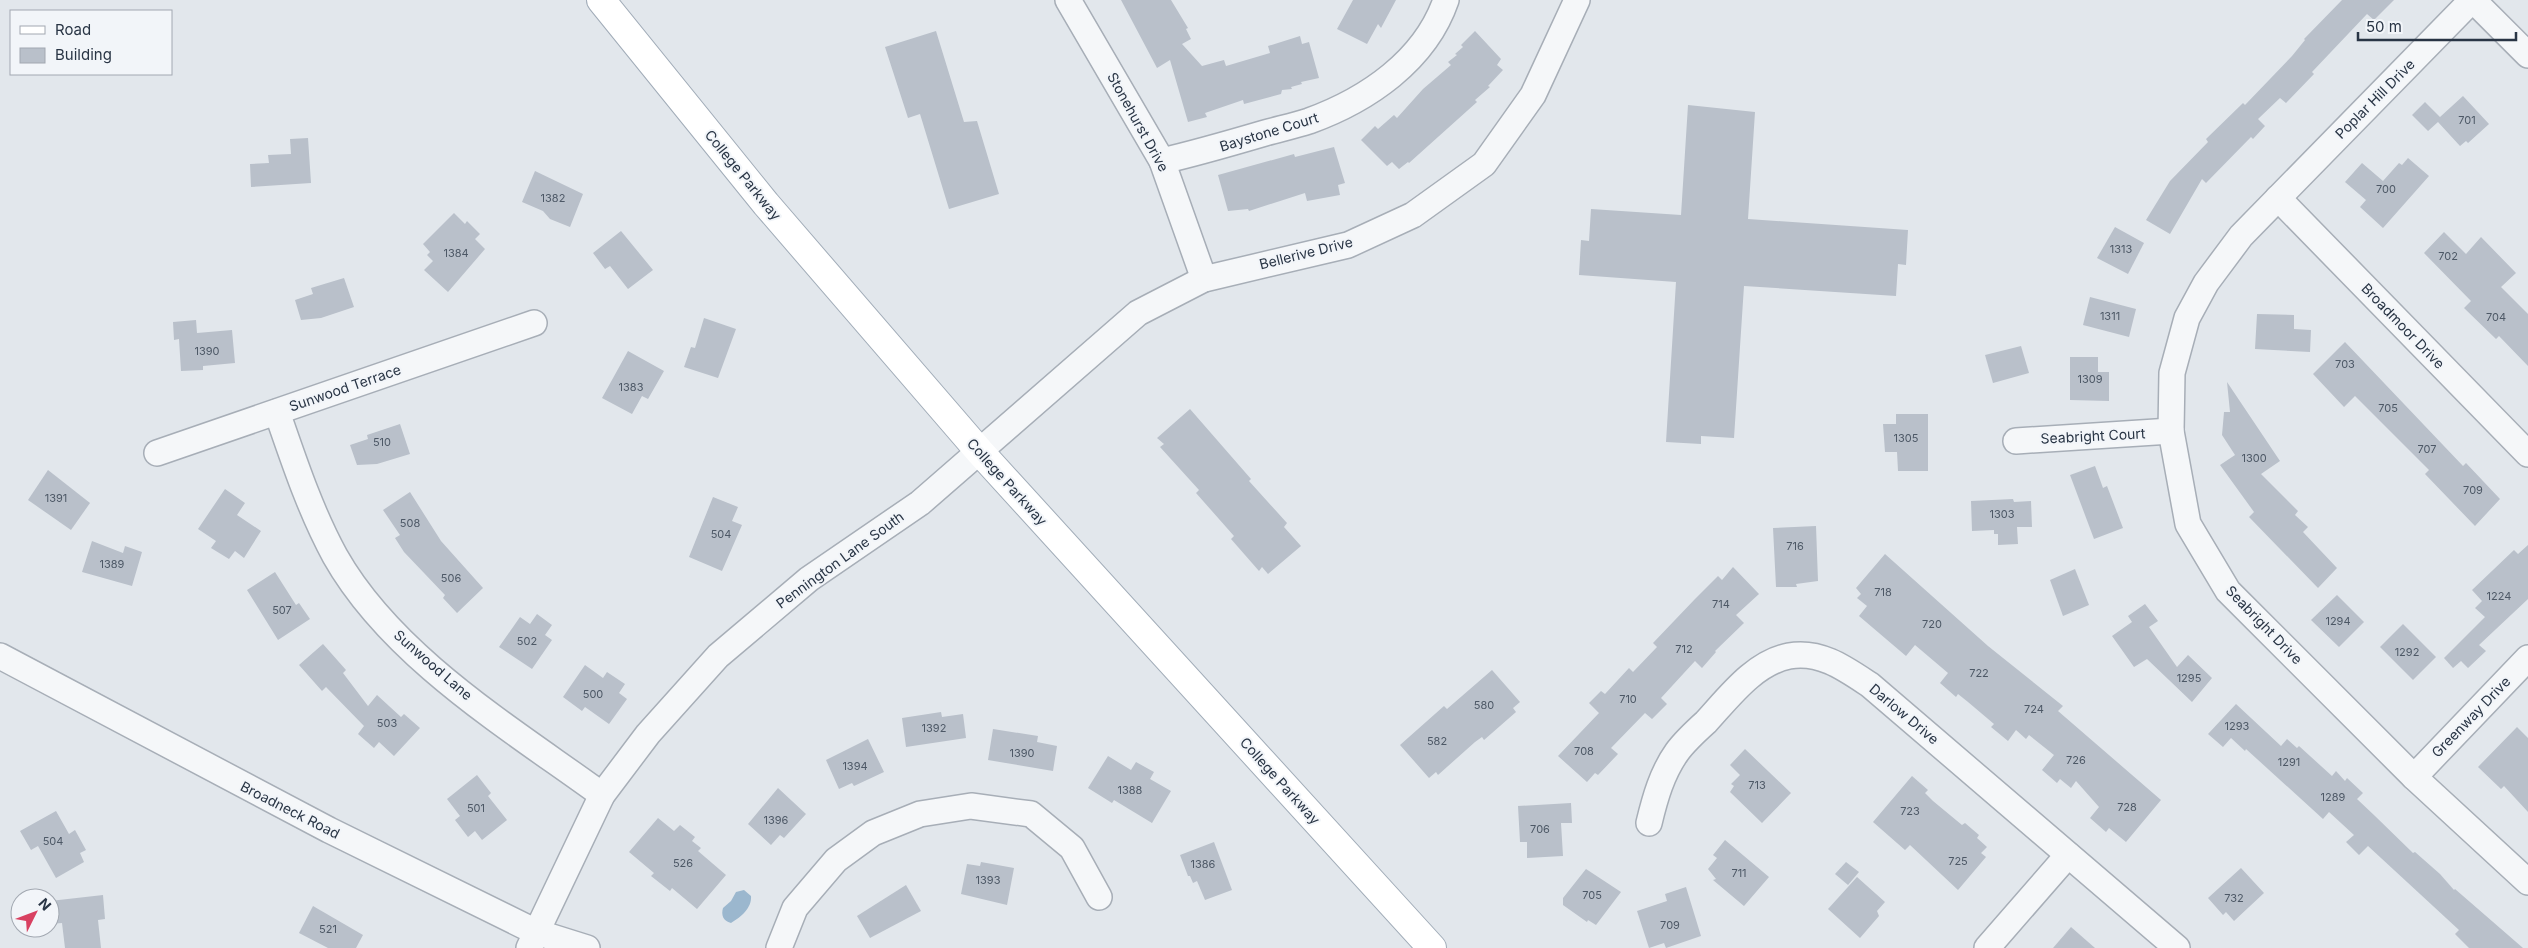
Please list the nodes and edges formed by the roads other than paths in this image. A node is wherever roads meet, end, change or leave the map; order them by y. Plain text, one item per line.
1 (601, 0) edge
2 (1068, 0) edge
3 (1446, 0) edge
4 (1577, 0) edge
5 (2472, 0) edge
6 (2528, 55) edge
7 (1162, 161) junction
8 (2278, 198) junction
9 (1204, 278) junction
10 (534, 323) dead end
11 (276, 412) junction
12 (2171, 431) junction
13 (2016, 441) dead end
14 (980, 452) junction
15 (157, 453) dead end
16 (2528, 454) edge
17 (0, 656) edge
18 (2528, 658) edge
19 (2414, 777) junction
20 (602, 795) junction
21 (1649, 823) dead end
22 (2068, 855) junction
23 (2528, 882) edge
24 (1098, 897) dead end
25 (533, 940) edge
26 (587, 948) edge
27 (779, 948) edge
28 (1432, 948) edge
29 (1987, 948) edge
30 (2177, 948) edge

1 - 14 main road, College Parkway
2 - 7 street, Stonehurst Drive
3 - 7 street, Baystone Court
4 - 9 street, Bellerive Drive
5 - 6 street
5 - 8 street, Poplar Hill Drive
7 - 9 street, Stonehurst Drive
8 - 12 street, Seabright Drive
8 - 16 street, Broadmoor Drive
9 - 14 street, Bellerive Drive
10 - 11 street, Sunwood Terrace
11 - 15 street, Sunwood Terrace
11 - 20 street, Sunwood Lane
12 - 13 street, Seabright Court
12 - 19 street, Seabright Drive
14 - 20 street, Pennington Lane South
14 - 28 main road, College Parkway
17 - 25 street, Broadneck Road
18 - 19 street, Greenway Drive
19 - 23 street, Seabright Drive
20 - 25 street, Pennington Lane South
21 - 22 street, Darlow Drive
22 - 29 street
22 - 30 street, Darlow Drive
24 - 27 street
25 - 26 street, Broadneck Road

